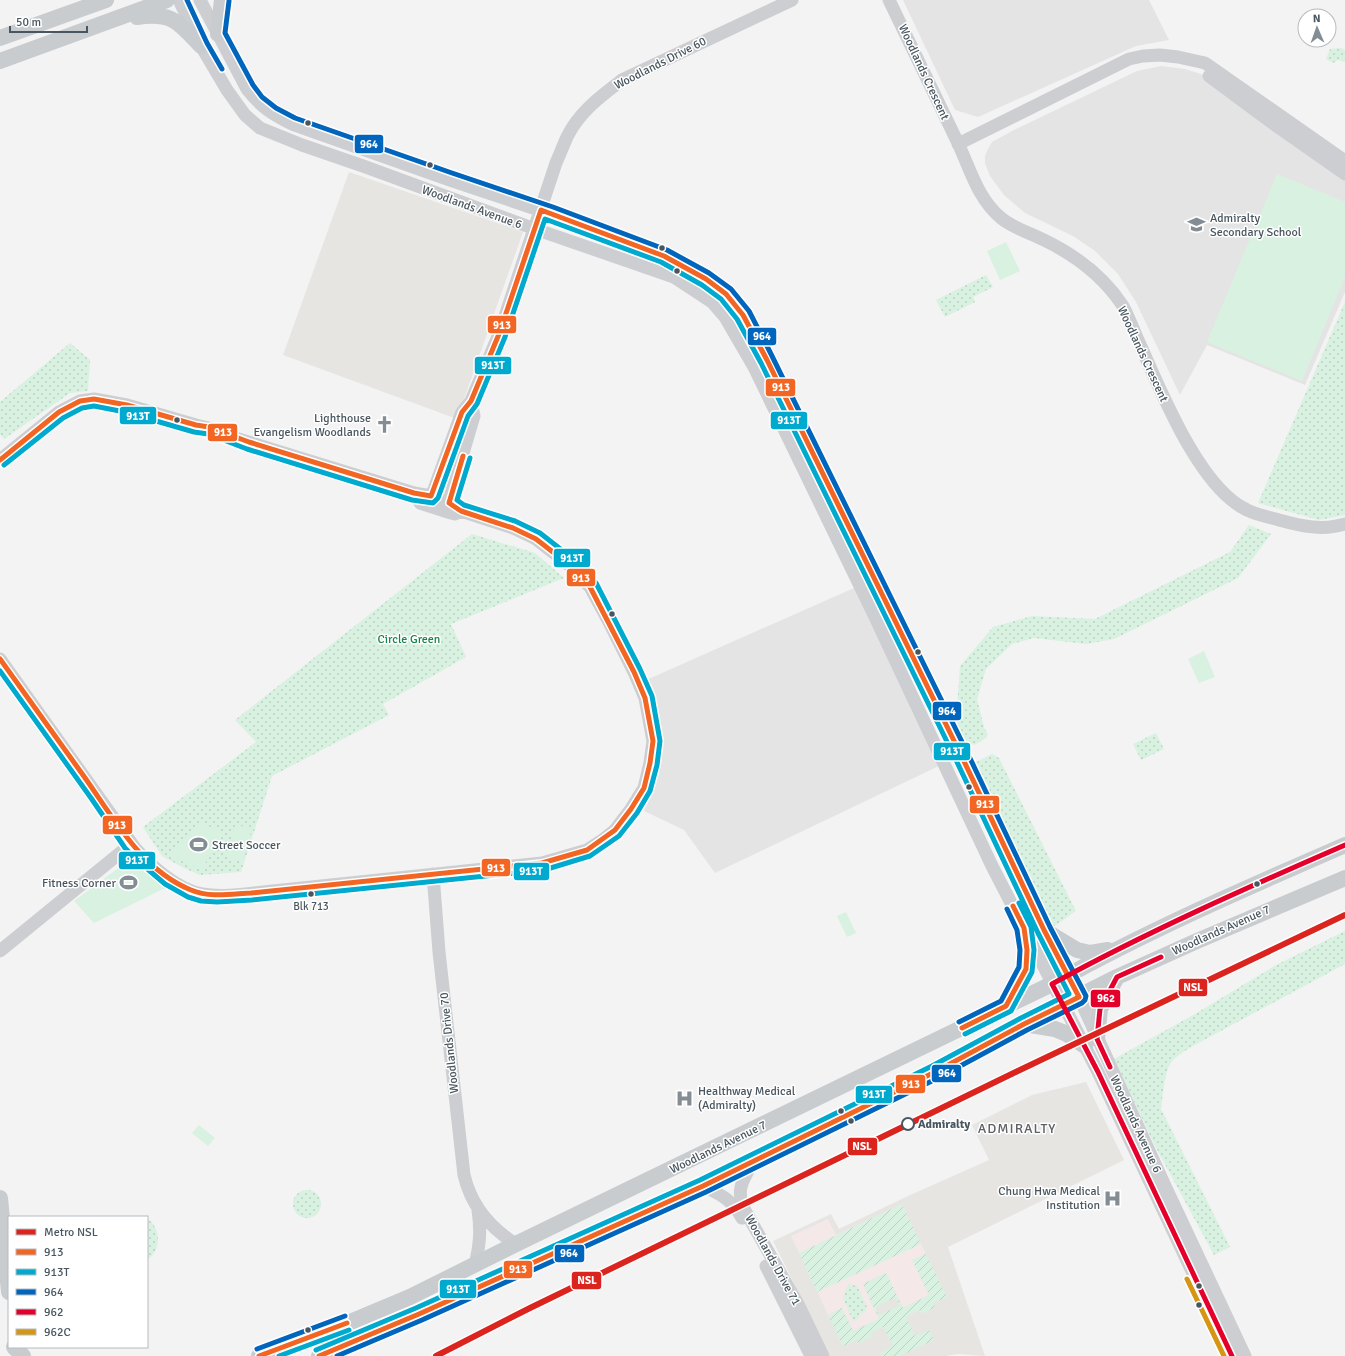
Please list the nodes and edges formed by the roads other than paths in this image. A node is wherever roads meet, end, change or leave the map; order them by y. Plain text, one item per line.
1 (104, 0) edge
2 (167, 0) edge
3 (179, 0) edge
4 (200, 0) edge
5 (222, 0) edge
6 (792, 0) edge
7 (890, 0) edge
8 (114, 20) junction
9 (218, 34) junction
10 (0, 38) edge
11 (201, 46) junction
12 (0, 61) edge
13 (1196, 62) junction
14 (958, 144) junction
15 (1345, 161) edge
16 (1345, 174) edge
17 (541, 210) junction
18 (535, 230) junction
19 (471, 401) junction
20 (0, 460) edge
21 (429, 501) junction
22 (447, 507) junction
23 (1345, 524) edge
24 (0, 658) edge
25 (131, 844) junction
26 (1345, 845) edge
27 (433, 874) junction
28 (1345, 878) edge
29 (1024, 928) junction
30 (1044, 930) junction
31 (1118, 949) junction
32 (0, 950) edge
33 (1068, 975) junction
34 (1117, 977) junction
35 (1052, 984) junction
36 (1079, 997) junction
37 (1064, 1004) junction
38 (1006, 1006) junction
39 (1024, 1024) junction
40 (1091, 1043) junction
41 (752, 1163) junction
42 (703, 1186) junction
43 (0, 1198) edge
44 (478, 1210) junction
45 (516, 1244) junction
46 (475, 1264) junction
47 (8, 1282) edge
48 (410, 1297) junction
49 (419, 1314) junction
50 (15, 1348) edge
51 (23, 1356) edge
52 (259, 1356) edge
53 (319, 1356) edge
54 (811, 1356) edge
55 (823, 1356) edge
56 (1232, 1356) edge
57 (1245, 1356) edge

1 - 10 main road
2 - 8 main road
3 - 11 street, Woodlands Avenue 6
4 - 9 street, Woodlands Avenue 6
5 - 9 main road
6 - 17 street, Woodlands Drive 60
7 - 14 street, Woodlands Crescent
8 - 11 main road
8 - 12 main road
9 - 17 street, Woodlands Avenue 6
11 - 18 street, Woodlands Avenue 6
13 - 14 street
13 - 15 street
13 - 16 street
14 - 23 street, Woodlands Crescent
17 - 18 street, Woodlands Drive 60
17 - 30 street, Woodlands Avenue 6
18 - 19 street, Woodlands Drive 60
18 - 29 street, Woodlands Avenue 6
19 - 21 street, Woodlands Drive 60
19 - 22 street
20 - 21 street
21 - 22 street
22 - 27 street
24 - 25 street
25 - 27 street
25 - 32 street
26 - 31 main road, Woodlands Avenue 7
27 - 44 street, Woodlands Drive 70
28 - 34 main road, Woodlands Avenue 7
29 - 35 street, Woodlands Avenue 6
29 - 38 main road
30 - 31 main road
30 - 33 street, Woodlands Avenue 6
31 - 33 main road, Woodlands Avenue 7
33 - 35 main road, Woodlands Avenue 7
33 - 36 street, Woodlands Avenue 6
34 - 36 main road, Woodlands Avenue 7
34 - 40 main road
35 - 37 street, Woodlands Avenue 6
35 - 38 main road, Woodlands Avenue 7
36 - 37 main road, Woodlands Avenue 7
36 - 40 street, Woodlands Avenue 6
37 - 39 main road, Woodlands Avenue 7
37 - 40 street, Woodlands Avenue 6
38 - 45 main road, Woodlands Avenue 7
39 - 40 main road
39 - 41 main road, Woodlands Avenue 7
40 - 56 street, Woodlands Avenue 6
40 - 57 street, Woodlands Avenue 6
41 - 42 main road, Woodlands Avenue 7
41 - 55 street, Woodlands Drive 71
42 - 49 main road, Woodlands Avenue 7
42 - 54 street, Woodlands Drive 71
43 - 47 main road
44 - 45 street, Woodlands Drive 70
44 - 46 street, Woodlands Drive 70
45 - 46 main road, Woodlands Avenue 7
46 - 48 main road, Woodlands Avenue 7
48 - 49 main road
48 - 52 main road, Woodlands Avenue 7
49 - 53 main road, Woodlands Avenue 7
50 - 51 main road

